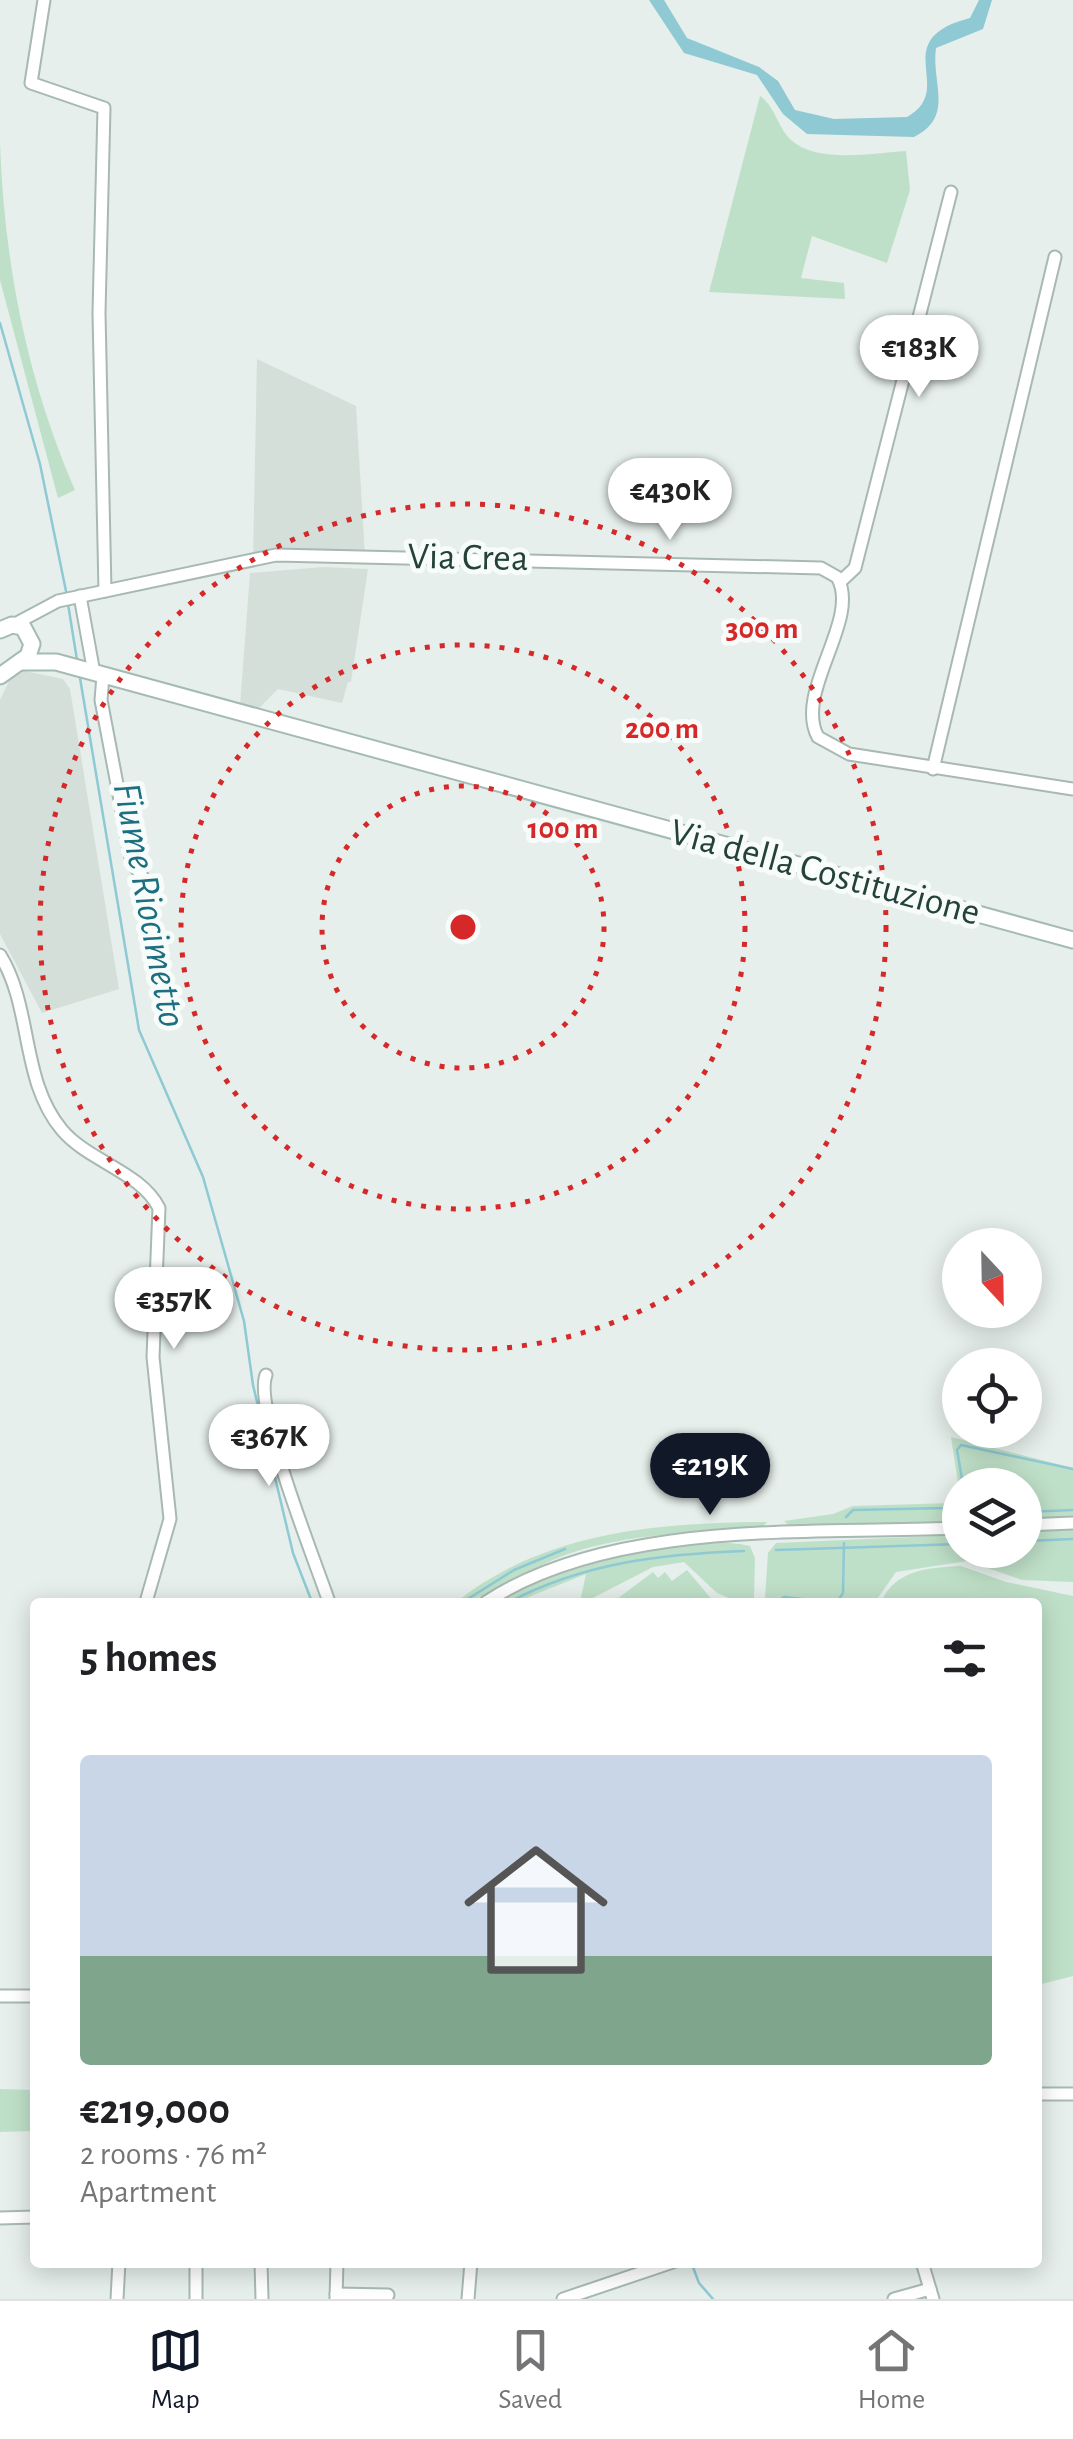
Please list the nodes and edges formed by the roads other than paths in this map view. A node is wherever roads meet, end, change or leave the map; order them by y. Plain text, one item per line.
1 (44, 0) edge
2 (951, 192) dead end
3 (1055, 257) dead end
4 (840, 582) junction
5 (105, 590) junction
6 (79, 596) junction
7 (36, 614) junction
8 (3, 628) edge
9 (32, 642) junction
10 (12, 661) edge
11 (81, 670) junction
12 (0, 676) edge
13 (932, 769) junction
14 (1073, 788) edge
15 (142, 876) dead end
16 (1073, 940) edge
17 (0, 955) edge
18 (266, 1375) dead end
19 (1073, 1524) edge
20 (1042, 1525) edge
21 (942, 1529) edge
22 (147, 1598) edge
23 (328, 1598) edge
24 (494, 1598) edge
25 (0, 1996) edge
26 (30, 1996) edge
27 (1042, 2094) edge
28 (1073, 2094) edge
29 (30, 2217) edge
30 (0, 2218) edge
31 (120, 2268) edge
32 (196, 2268) edge
33 (261, 2268) edge
34 (337, 2268) edge
35 (471, 2268) edge
36 (656, 2268) edge
37 (924, 2268) edge
38 (931, 2294) edge
39 (388, 2295) dead end
40 (336, 2297) edge
41 (117, 2299) edge
42 (196, 2299) edge
43 (262, 2299) edge
44 (468, 2299) edge
45 (563, 2299) edge
46 (894, 2299) edge

1 - 5 street
2 - 4 street
3 - 13 street
4 - 5 street, Via Crea
4 - 13 street
5 - 6 street, Via Crea
6 - 7 street, Via Crea
6 - 11 street
7 - 8 street, Via Crea
7 - 9 street
8 - 9 main road, Via della Costituzione
9 - 10 main road
9 - 11 main road, Via della Costituzione
10 - 11 main road, Via della Costituzione
10 - 12 main road
11 - 15 street
11 - 16 main road, Via della Costituzione
13 - 14 street
17 - 22 street
18 - 23 street
19 - 20 street
21 - 24 street
25 - 26 street
27 - 28 street
29 - 30 street
31 - 41 street
32 - 42 street
33 - 43 street
34 - 40 street
35 - 44 street
36 - 45 street
37 - 38 street
38 - 46 street
39 - 40 street

